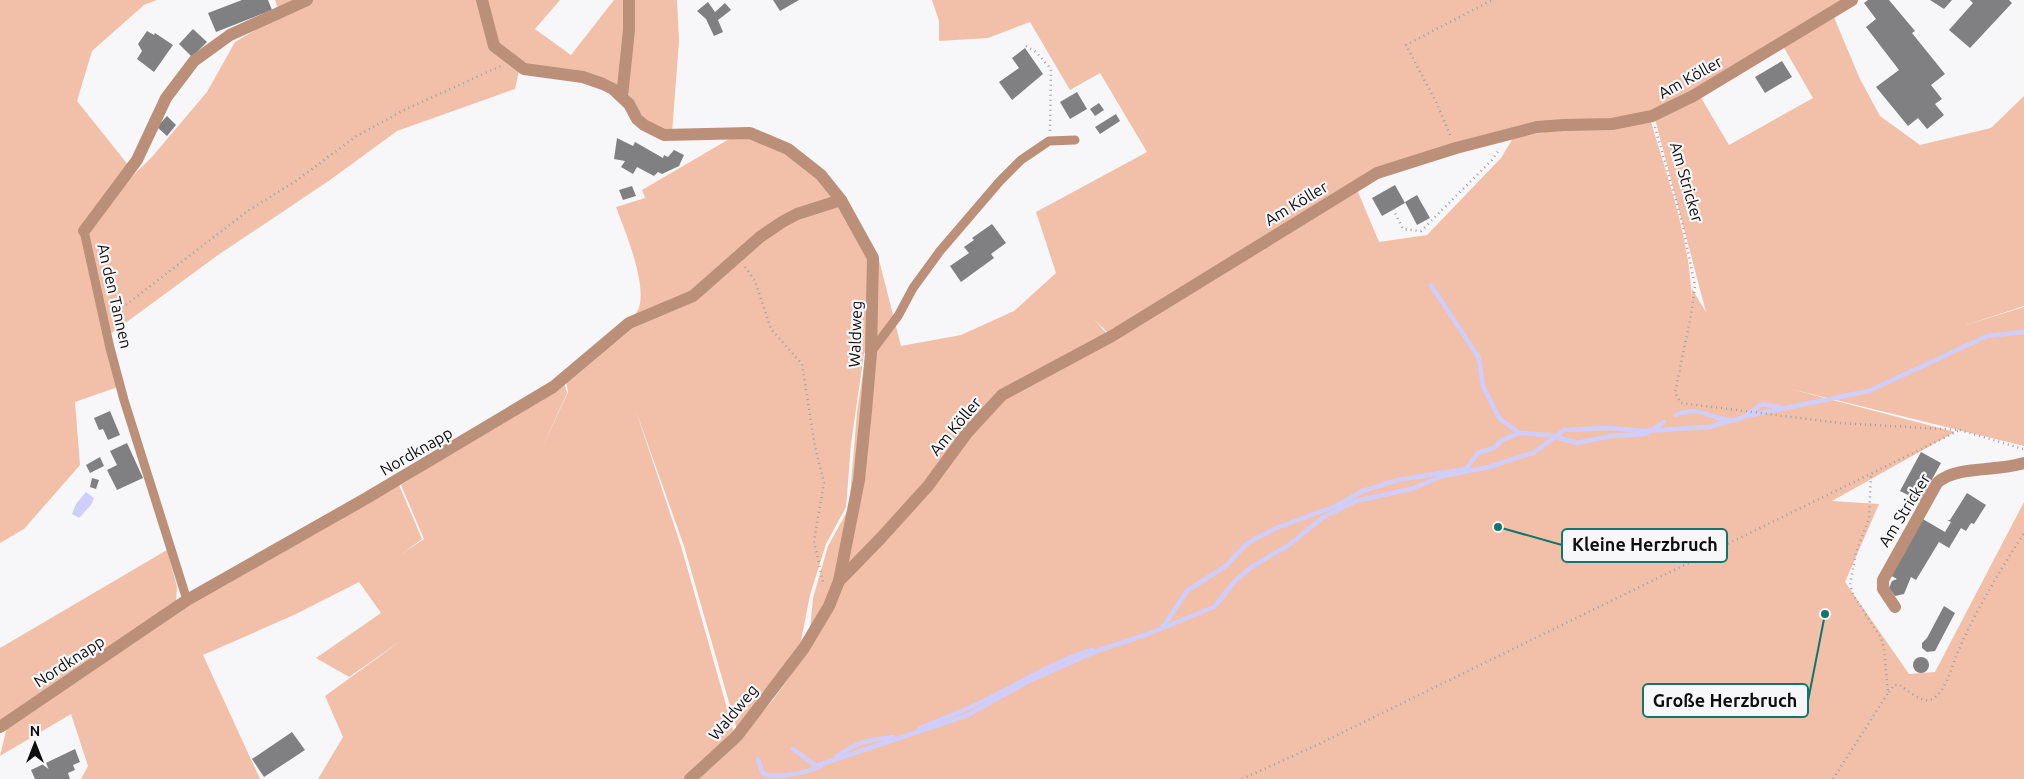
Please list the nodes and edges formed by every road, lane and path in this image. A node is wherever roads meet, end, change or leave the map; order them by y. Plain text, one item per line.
1 (307, 0) edge
2 (482, 0) edge
3 (629, 0) edge
4 (1492, 0) edge
5 (1852, 0) edge
6 (1026, 46) dead end
7 (511, 59) junction
8 (622, 97) junction
9 (1652, 116) junction
10 (1508, 134) junction
11 (1049, 140) junction
12 (1075, 140) dead end
13 (1456, 148) junction
14 (841, 200) junction
15 (1393, 210) dead end
16 (84, 231) joint
17 (739, 257) junction
18 (105, 325) junction
19 (871, 353) junction
20 (1960, 430) junction
21 (2024, 449) edge
22 (2024, 463) edge
23 (1871, 474) junction
24 (2024, 533) edge
25 (839, 581) junction
26 (187, 600) junction
27 (829, 606) junction
28 (1895, 607) dead end
29 (1888, 693) junction
30 (0, 727) edge
31 (690, 779) edge
32 (1242, 779) edge
33 (1833, 779) edge

1 - 16 street, An den Tannen
2 - 7 street
3 - 8 street
4 - 13 path
5 - 9 street, Am Köller
6 - 11 path
7 - 8 street
7 - 18 path
8 - 14 street, Waldweg
9 - 10 street, Am Köller
9 - 20 path, Am Stricker
10 - 13 street, Am Köller
10 - 15 path
11 - 12 lane
11 - 19 lane
13 - 25 street, Am Köller
14 - 17 street, Nordknapp
14 - 19 street, Waldweg
16 - 18 lane, An den Tannen
17 - 26 street, Nordknapp
17 - 27 path
18 - 26 lane, An den Tannen
19 - 25 street, Waldweg
20 - 21 path
20 - 23 path
22 - 28 street, Am Stricker
23 - 29 path
23 - 32 path
24 - 29 path
25 - 27 street, Waldweg
26 - 30 street, Nordknapp
27 - 31 street, Waldweg
29 - 33 path

